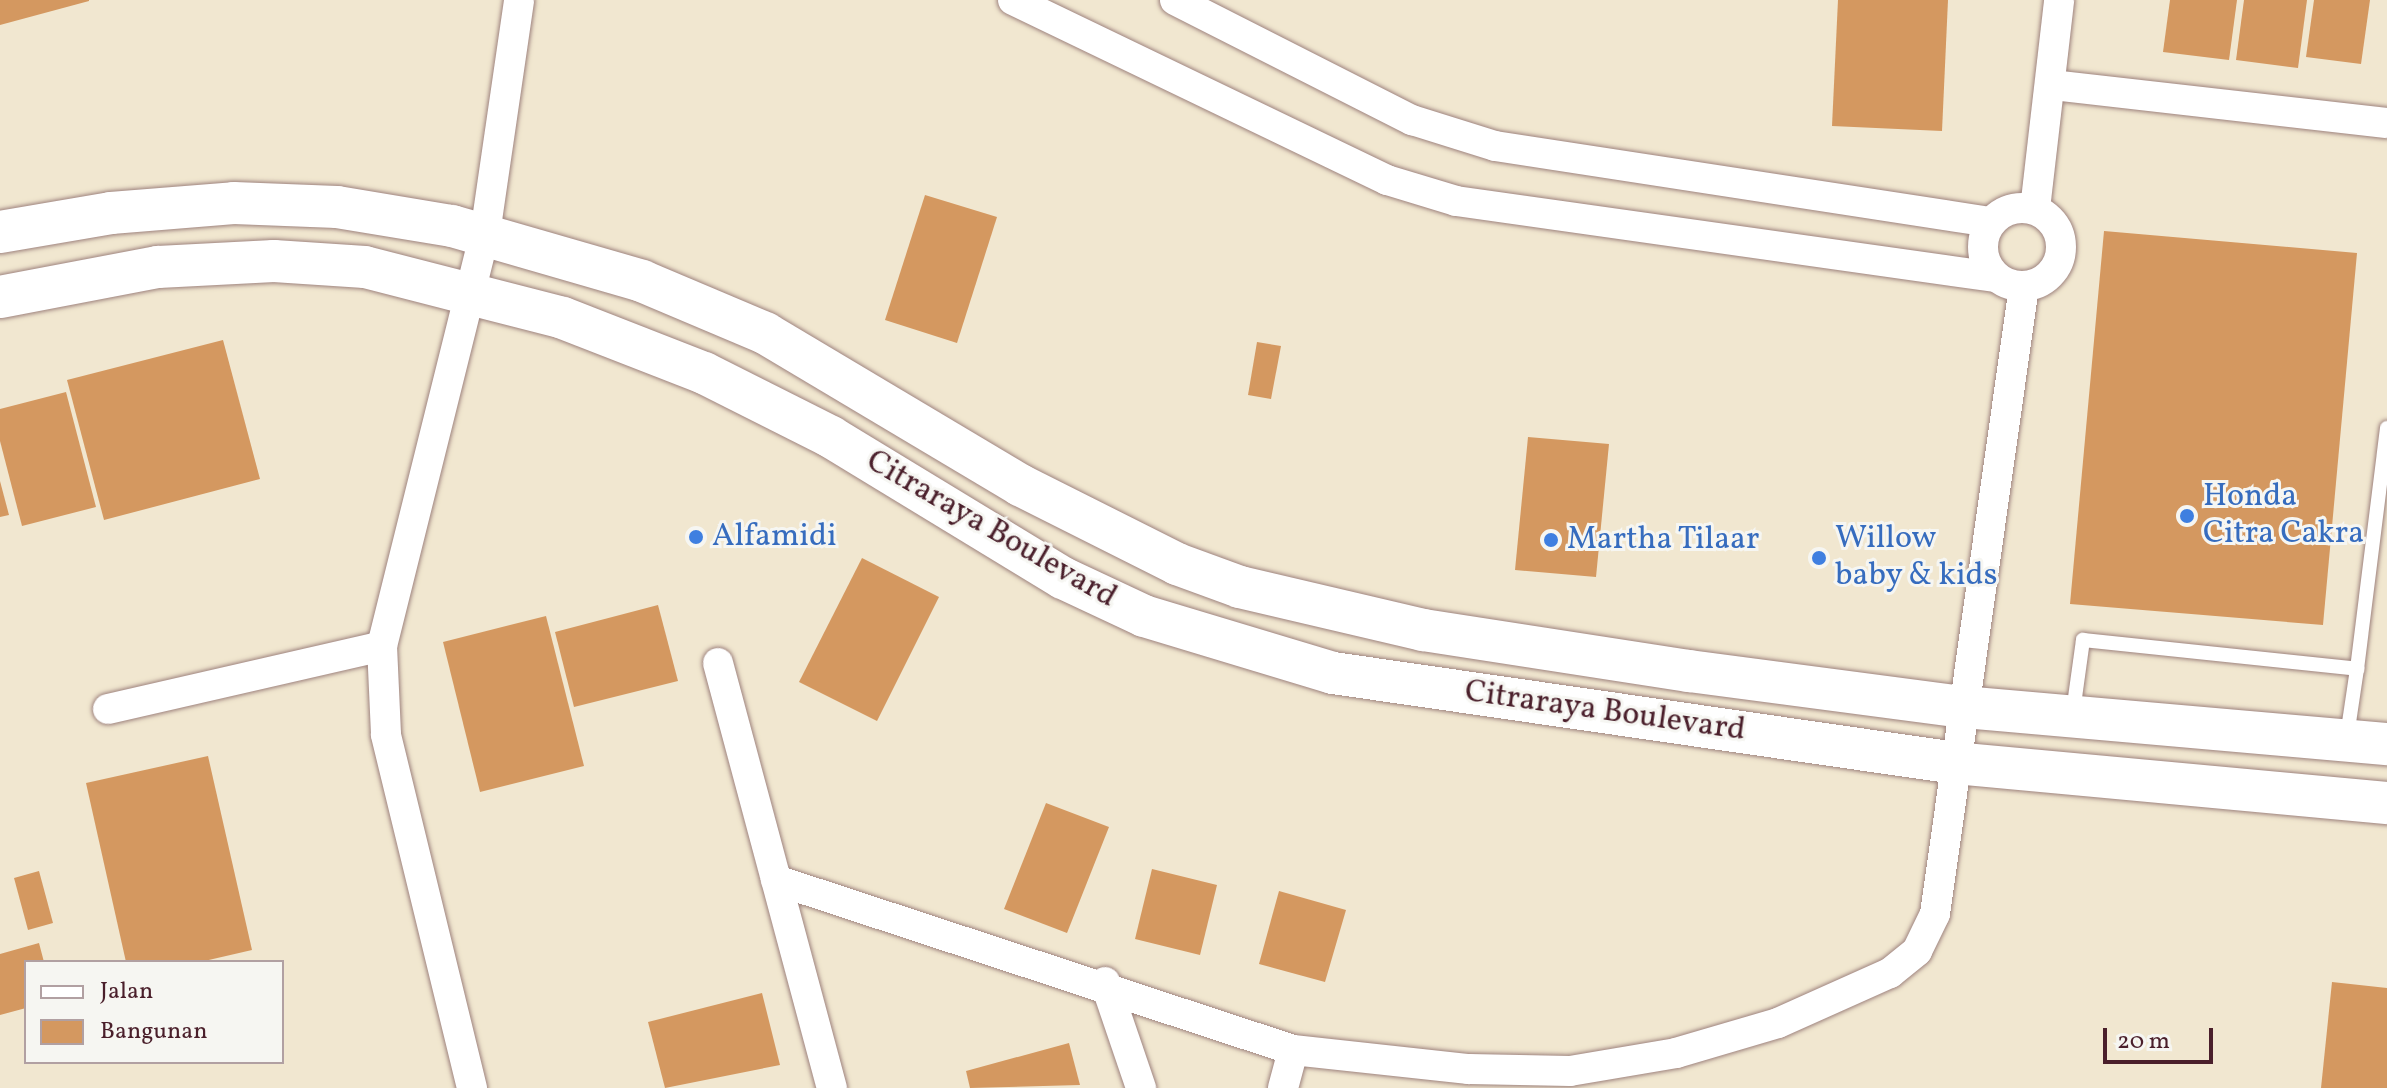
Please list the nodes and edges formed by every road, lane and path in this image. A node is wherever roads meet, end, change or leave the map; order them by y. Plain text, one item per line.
1 (519, 0) edge
2 (1013, 0) edge
3 (1175, 0) edge
4 (2059, 0) edge
5 (2053, 85) junction
6 (2387, 123) edge
7 (2035, 209) junction
8 (1990, 222) junction
9 (0, 232) edge
10 (485, 234) junction
11 (1995, 277) junction
12 (2024, 286) junction
13 (471, 291) junction
14 (0, 297) edge
15 (2387, 428) edge
16 (382, 646) junction
17 (718, 663) dead end
18 (2357, 669) junction
19 (1963, 707) junction
20 (108, 709) dead end
21 (2072, 718) junction
22 (2367, 742) edge
23 (1955, 763) junction
24 (2387, 803) edge
25 (776, 880) junction
26 (1105, 982) junction
27 (1293, 1050) junction
28 (472, 1088) edge
29 (832, 1088) edge
30 (1141, 1088) edge
31 (1283, 1088) edge

1 - 10 street
2 - 11 street
3 - 8 street
4 - 5 street
5 - 6 street
5 - 7 street
7 - 8 street
7 - 12 street
8 - 11 street
9 - 10 main road, Citraraya Boulevard
10 - 13 street
10 - 19 main road, Citraraya Boulevard
11 - 12 street
12 - 19 street
13 - 14 main road, Citraraya Boulevard
13 - 16 street
13 - 23 main road, Citraraya Boulevard
15 - 18 lane
16 - 20 street
16 - 28 street
17 - 25 street
18 - 21 lane
18 - 22 lane
19 - 21 main road, Citraraya Boulevard
19 - 23 street
21 - 22 main road, Citraraya Boulevard
23 - 24 main road, Citraraya Boulevard
23 - 27 street
25 - 26 street
25 - 29 street
26 - 27 street
26 - 30 street
27 - 31 street

